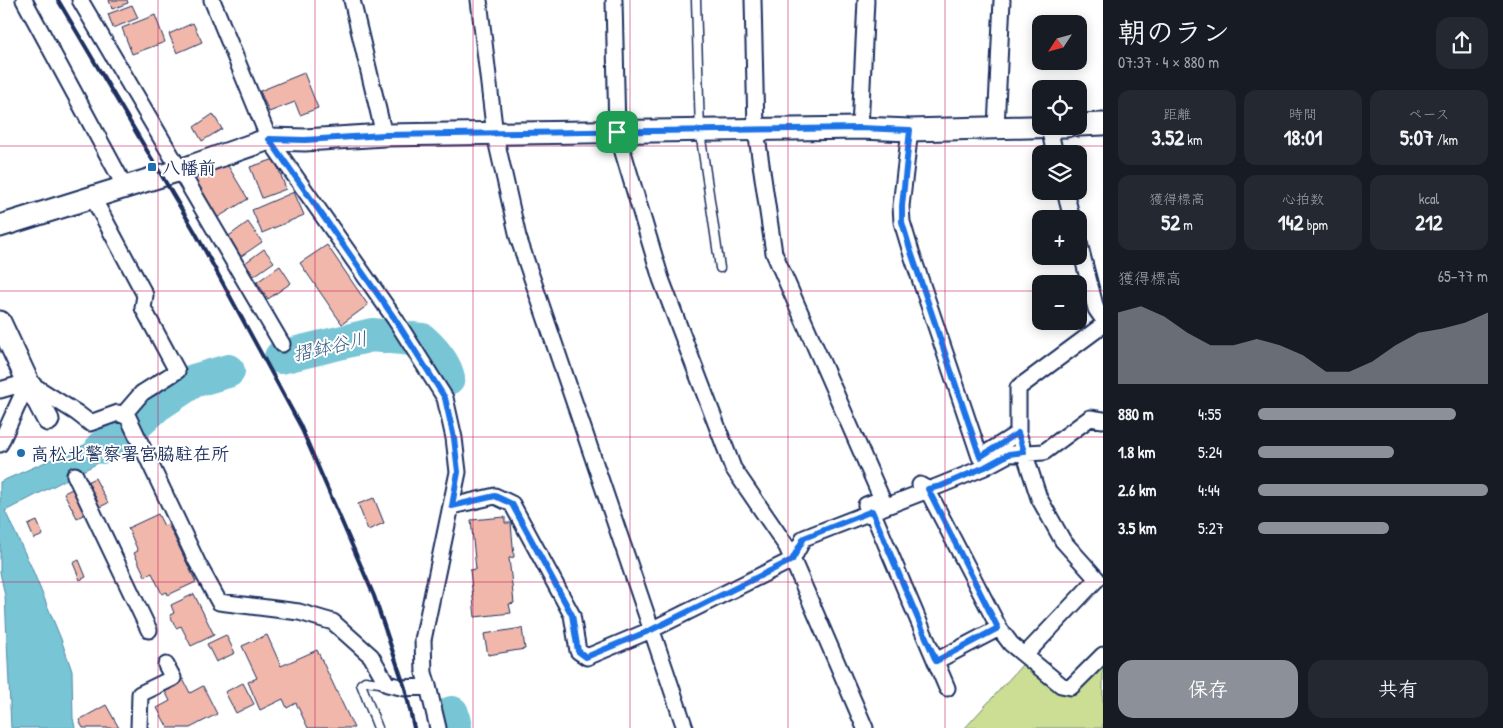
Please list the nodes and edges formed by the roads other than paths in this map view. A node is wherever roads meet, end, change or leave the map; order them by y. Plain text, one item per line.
1 (24, 0) edge
2 (80, 0) edge
3 (212, 0) edge
4 (352, 0) edge
5 (479, 0) edge
6 (614, 0) edge
7 (696, 0) edge
8 (753, 0) edge
9 (866, 0) edge
10 (1002, 0) edge
11 (1103, 124) edge
12 (1087, 125) edge
13 (1032, 127) edge
14 (860, 128) junction
15 (996, 128) junction
16 (756, 130) junction
17 (910, 130) junction
18 (617, 132) junction
19 (700, 132) junction
20 (384, 135) junction
21 (495, 135) junction
22 (269, 139) junction
23 (180, 170) junction
24 (125, 187) junction
25 (92, 196) junction
26 (0, 226) edge
27 (1085, 265) edge
28 (720, 268) dead end
29 (1103, 320) edge
30 (0, 322) edge
31 (1103, 325) edge
32 (282, 344) dead end
33 (28, 382) junction
34 (0, 390) edge
35 (48, 420) dead end
36 (128, 420) junction
37 (1103, 420) edge
38 (1018, 433) junction
39 (0, 444) edge
40 (1024, 452) junction
41 (75, 475) dead end
42 (928, 489) junction
43 (882, 499) junction
44 (452, 506) junction
45 (872, 511) junction
46 (848, 520) junction
47 (792, 560) junction
48 (998, 628) junction
49 (149, 630) dead end
50 (651, 630) junction
51 (1103, 655) edge
52 (1026, 656) junction
53 (936, 661) junction
54 (166, 665) dead end
55 (387, 684) junction
56 (428, 686) junction
57 (947, 688) dead end
58 (139, 728) edge
59 (378, 728) edge
60 (438, 728) edge
61 (685, 728) edge
62 (865, 728) edge

1 - 24 street
2 - 23 street
3 - 22 street
4 - 20 street
5 - 21 street
6 - 18 street
7 - 19 lane
8 - 16 street
9 - 14 street
10 - 15 street
11 - 12 street
13 - 15 street
14 - 16 street
14 - 17 street
15 - 17 street
16 - 19 street
16 - 43 street
17 - 38 street
18 - 19 street
18 - 21 street
18 - 47 street
19 - 28 lane
20 - 21 street
20 - 22 street
21 - 50 street
22 - 23 street
22 - 44 street
23 - 24 street
23 - 32 street
24 - 25 street
25 - 26 street
25 - 36 street
27 - 29 street
30 - 33 street
31 - 38 street
33 - 34 street
33 - 35 street
33 - 36 street
33 - 39 street
36 - 55 street
37 - 40 street
38 - 40 street
40 - 42 street
40 - 52 street
41 - 49 street
42 - 43 street
42 - 45 street
42 - 48 street
43 - 46 street
44 - 50 street
44 - 56 street
45 - 46 street
45 - 53 street
46 - 47 street
47 - 50 street
47 - 62 street
48 - 52 street
48 - 53 street
50 - 61 street
51 - 52 street
53 - 57 street
54 - 58 street
55 - 56 street
55 - 59 lane
56 - 60 street

